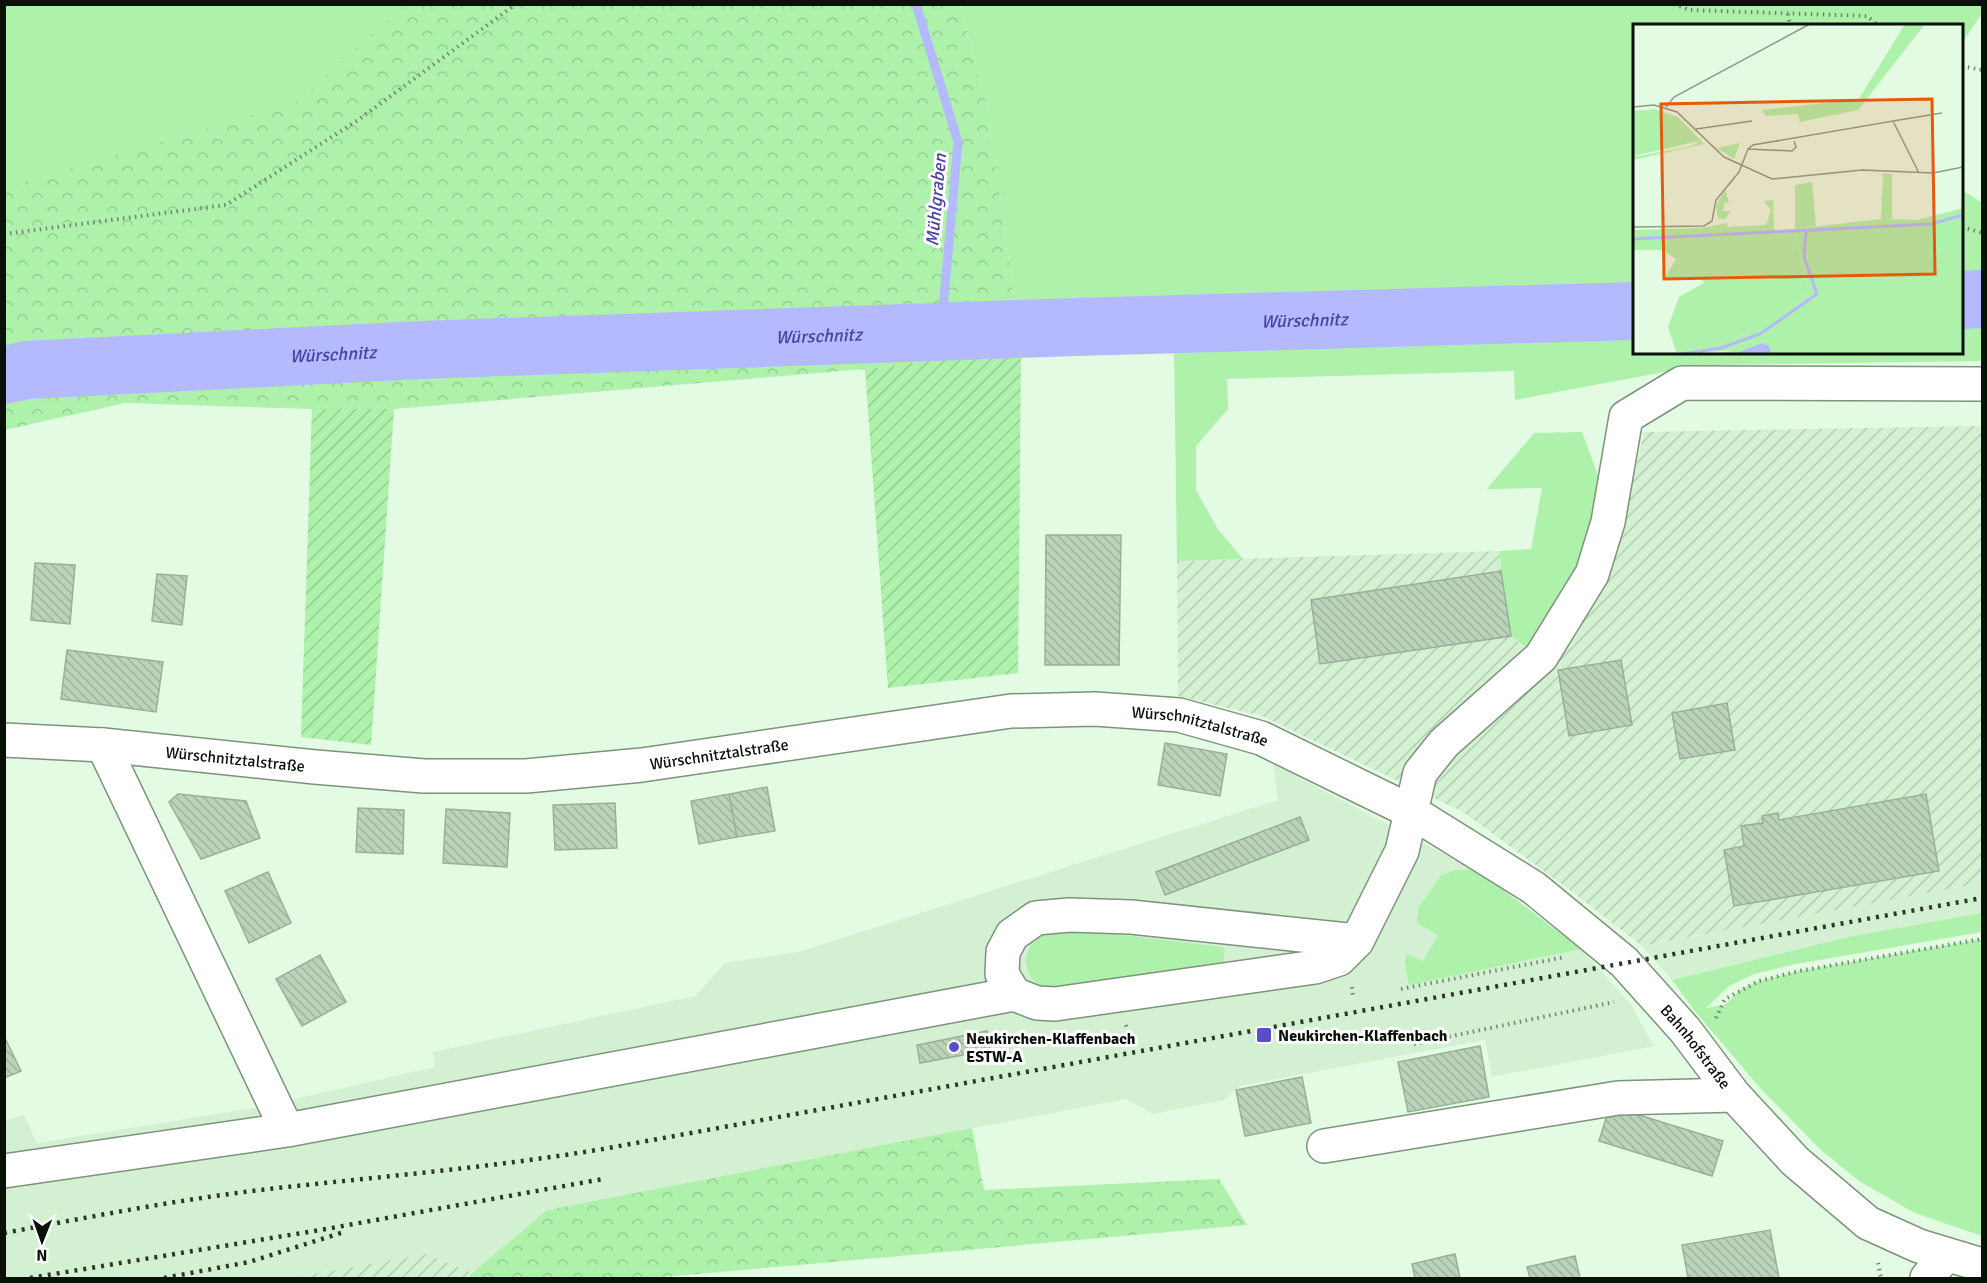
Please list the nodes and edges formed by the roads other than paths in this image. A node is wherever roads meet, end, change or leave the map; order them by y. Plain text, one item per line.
1 (1983, 384) edge
2 (4, 740) edge
3 (104, 745) junction
4 (1412, 812) junction
5 (1357, 941) junction
6 (1014, 994) junction
7 (1734, 1095) junction
8 (287, 1130) junction
9 (1324, 1146) dead end
10 (4, 1171) edge
11 (1983, 1265) edge
12 (1937, 1267) edge

1 - 4 main road
2 - 3 main road, Würschnitztalstraße
3 - 4 main road, Würschnitztalstraße
3 - 8 main road
4 - 5 main road
4 - 7 main road, Bahnhofstraße
5 - 6 main road
5 - 6 main road
6 - 8 main road
7 - 9 main road
7 - 12 main road, Bahnhofstraße
8 - 10 main road
11 - 12 main road, Bahnhofstraße

